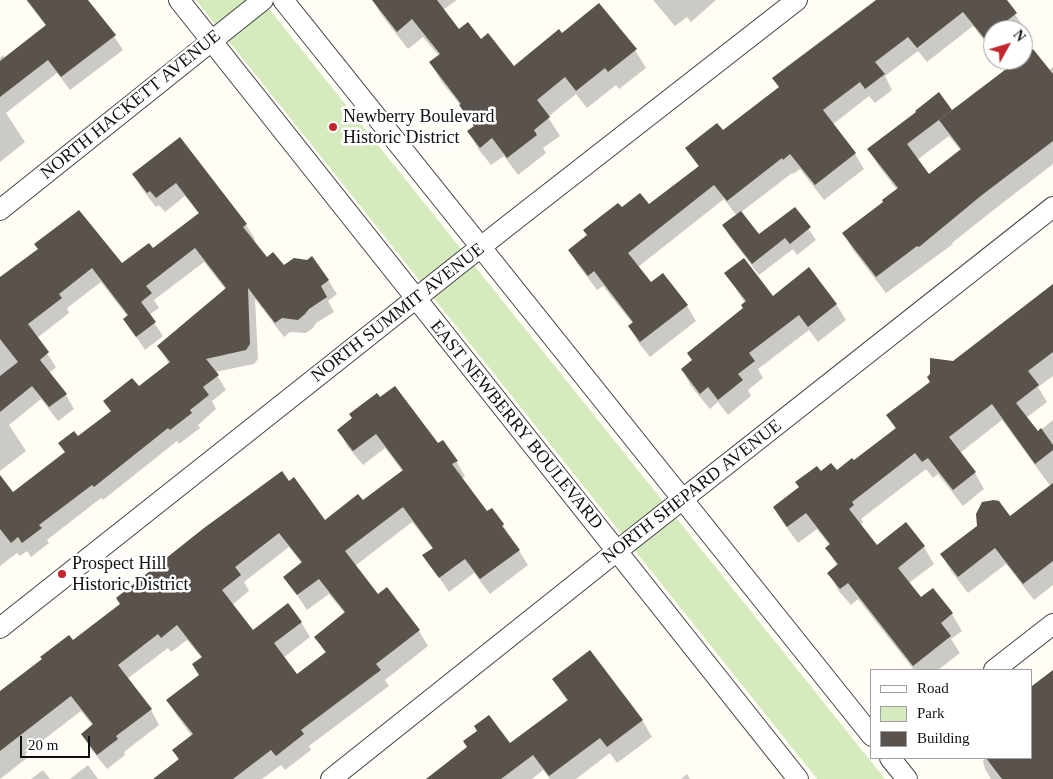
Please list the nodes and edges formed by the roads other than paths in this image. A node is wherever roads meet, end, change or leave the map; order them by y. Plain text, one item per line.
1 (178, 0) edge
2 (262, 0) edge
3 (283, 0) edge
4 (797, 0) edge
5 (211, 41) junction
6 (1053, 207) edge
7 (0, 210) edge
8 (481, 247) junction
9 (416, 298) junction
10 (682, 499) junction
11 (617, 551) junction
12 (1053, 624) edge
13 (0, 628) edge
14 (995, 669) edge
15 (870, 734) edge
16 (891, 759) edge
17 (332, 779) edge
18 (798, 779) edge
19 (906, 779) edge

1 - 5 street, EAST NEWBERRY BOULEVARD
2 - 5 street, NORTH HACKETT AVENUE
3 - 8 street
4 - 8 street, NORTH SUMMIT AVENUE
5 - 7 street, NORTH HACKETT AVENUE
5 - 9 street, EAST NEWBERRY BOULEVARD
6 - 10 street, NORTH SHEPARD AVENUE
8 - 9 street, NORTH SUMMIT AVENUE
8 - 10 street
9 - 11 street, EAST NEWBERRY BOULEVARD
9 - 13 street, NORTH SUMMIT AVENUE
10 - 11 street, NORTH SHEPARD AVENUE
10 - 15 street
11 - 17 street, NORTH SHEPARD AVENUE
11 - 18 street, EAST NEWBERRY BOULEVARD
12 - 14 street
16 - 19 street

